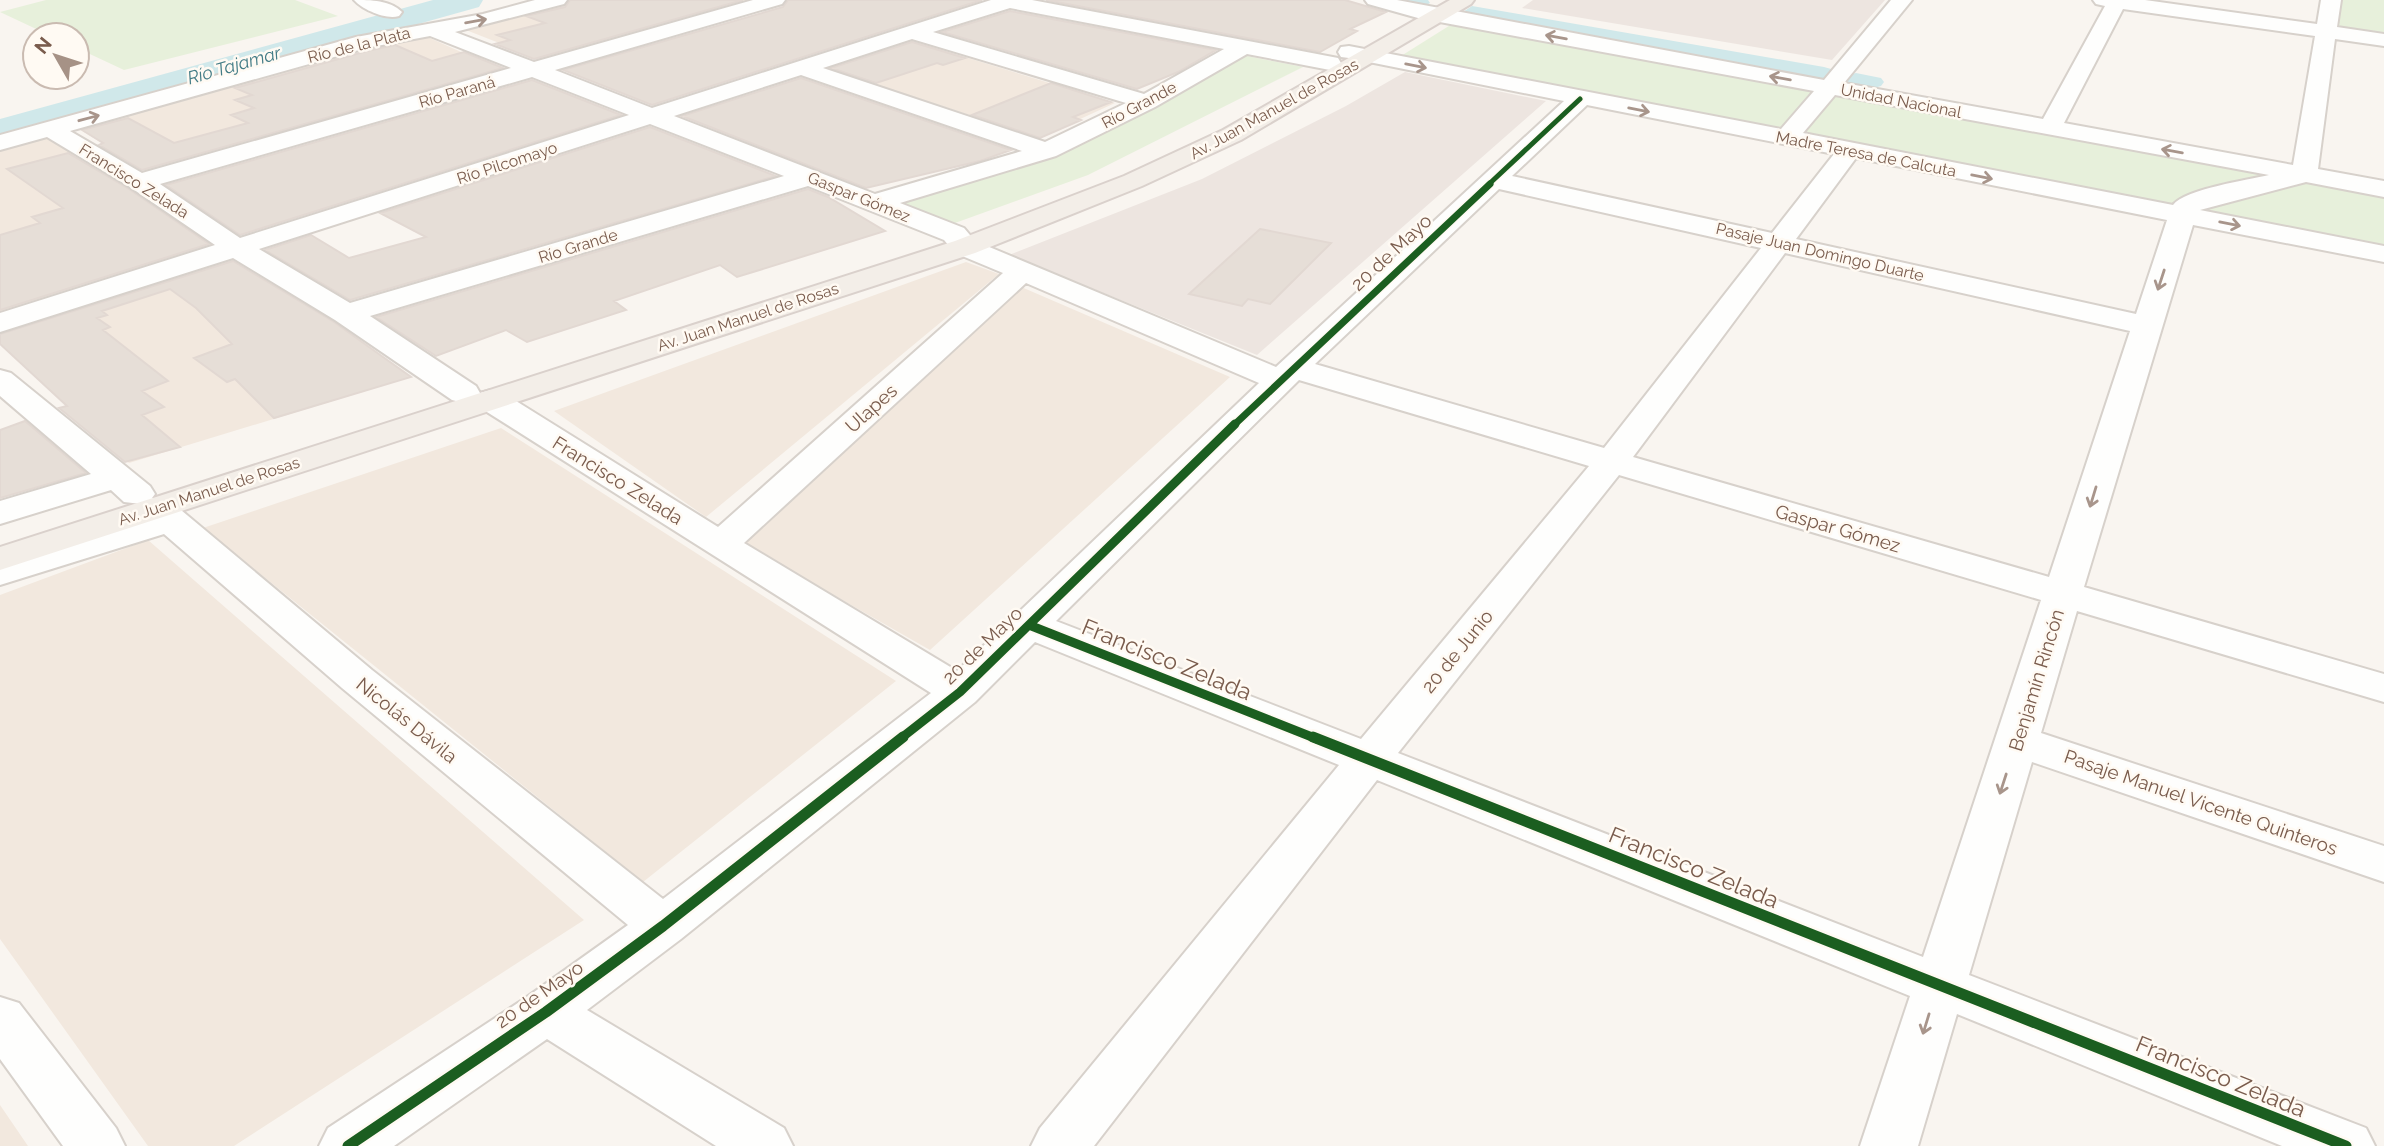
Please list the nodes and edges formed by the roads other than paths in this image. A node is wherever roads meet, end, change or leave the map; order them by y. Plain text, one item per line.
1 (557, 0) edge
2 (775, 0) edge
3 (1375, 0) edge
4 (1464, 0) edge
5 (1902, 0) edge
6 (2331, 0) edge
7 (1008, 1) edge
8 (2113, 1) edge
9 (401, 9) dead end
10 (1432, 9) edge
11 (364, 10) edge
12 (430, 29) junction
13 (909, 32) junction
14 (2327, 32) junction
15 (2384, 40) edge
16 (1241, 48) junction
17 (1349, 57) junction
18 (802, 68) junction
19 (533, 70) junction
20 (1830, 88) junction
21 (1580, 99) junction
22 (1147, 102) junction
23 (651, 117) junction
24 (2050, 128) junction
25 (50, 129) junction
26 (1786, 139) junction
27 (0, 143) edge
28 (1047, 151) junction
29 (1849, 152) junction
30 (2304, 175) junction
31 (810, 177) junction
32 (1494, 180) junction
33 (139, 182) junction
34 (2384, 189) edge
35 (873, 203) junction
36 (2182, 215) junction
37 (959, 241) junction
38 (1778, 242) junction
39 (237, 248) junction
40 (2384, 254) edge
41 (1021, 271) junction
42 (346, 314) junction
43 (0, 323) edge
44 (2146, 325) junction
45 (1286, 374) junction
46 (0, 380) edge
47 (477, 396) junction
48 (1612, 461) junction
49 (145, 500) junction
50 (0, 513) edge
51 (0, 536) edge
52 (720, 545) junction
53 (0, 559) edge
54 (0, 573) edge
55 (2062, 594) junction
56 (1029, 625) junction
57 (2384, 688) edge
58 (960, 692) junction
59 (2018, 741) junction
60 (1369, 759) junction
61 (2384, 864) edge
62 (663, 926) junction
63 (1938, 984) junction
64 (546, 1012) junction
65 (0, 1018) edge
66 (96, 1146) edge
67 (348, 1146) edge
68 (764, 1146) edge
69 (1060, 1146) edge
70 (1889, 1146) edge
71 (2346, 1146) edge

12 -> 1 street, Río de la Plata
2 - 19 street, Río Paraná
3 - 10 street, Unidad Nacional
4 - 10 main road, Av. Juan Manuel de Rosas
5 - 20 street
6 - 14 street
7 - 13 street, Río Pilcomayo
7 - 16 street, Madre Teresa de Calcuta
8 - 14 street
8 - 24 street
9 - 11 street
10 - 17 main road, Av. Juan Manuel de Rosas
20 -> 10 street, Unidad Nacional
12 - 19 street, Gaspar Gómez
25 -> 12 street, Río de la Plata
13 - 18 street, Río Pilcomayo
13 - 22 street
14 - 15 street
14 - 30 street
16 - 17 street, Madre Teresa de Calcuta
16 - 22 street, Río Grande
17 -> 21 street, Madre Teresa de Calcuta
17 - 37 main road, Av. Juan Manuel de Rosas
17 - 37 main road, Av. Juan Manuel de Rosas
18 - 23 street, Río Pilcomayo
18 - 28 street
19 - 23 street, Gaspar Gómez
19 - 33 street, Río Paraná
20 - 24 street, Unidad Nacional
20 - 26 street
21 -> 26 street, Madre Teresa de Calcuta
21 - 32 street, 20 de Mayo
22 - 28 street, Río Grande
23 - 31 street, Gaspar Gómez
23 - 39 street, Río Pilcomayo
30 -> 24 street, Unidad Nacional
25 - 27 street, Río de la Plata
25 - 33 street, Francisco Zelada
26 - 29 street, Madre Teresa de Calcuta
28 - 35 street, Río Grande
29 -> 36 street, Madre Teresa de Calcuta
29 - 38 street, 20 de Junio
30 - 34 street, Unidad Nacional
30 - 36 street
31 - 35 street, Gaspar Gómez
31 - 42 street, Río Grande
32 - 38 street, Pasaje Juan Domingo Duarte
32 - 45 street, 20 de Mayo
33 - 39 street, Francisco Zelada
35 - 37 street, Gaspar Gómez
36 -> 40 street, Madre Teresa de Calcuta
36 -> 44 street, Benjamín Rincón
37 - 41 street, Gaspar Gómez
37 - 47 main road, Av. Juan Manuel de Rosas
38 - 44 street, Pasaje Juan Domingo Duarte
38 - 48 street, 20 de Junio
39 - 42 street, Francisco Zelada
39 - 43 street, Río Pilcomayo
41 - 45 street, Gaspar Gómez
41 - 52 street, Ulapes
42 - 47 street, Francisco Zelada
44 -> 55 street, Benjamín Rincón
45 - 48 street, Gaspar Gómez
45 - 56 street, 20 de Mayo
46 - 49 street, Nicolás Dávila
47 - 49 main road, Av. Juan Manuel de Rosas
47 - 52 street, Francisco Zelada
48 - 55 street, Gaspar Gómez
48 - 60 street, 20 de Junio
49 - 50 street
49 - 51 main road, Av. Juan Manuel de Rosas
49 - 53 main road, Av. Juan Manuel de Rosas
49 - 54 street
49 - 62 street, Nicolás Dávila
52 - 58 street, Francisco Zelada
55 - 57 street, Gaspar Gómez
55 - 59 street, Benjamín Rincón
56 - 58 street, 20 de Mayo
56 - 60 street, Francisco Zelada
58 - 62 street, 20 de Mayo
59 - 61 street, Pasaje Manuel Vicente Quinteros
59 -> 63 street, Benjamín Rincón
60 - 63 street, Francisco Zelada
60 - 69 street, 20 de Junio
62 - 64 street, 20 de Mayo
63 -> 70 street, Benjamín Rincón
63 - 71 street, Francisco Zelada
64 - 67 street, 20 de Mayo
64 - 68 street
65 - 66 street

